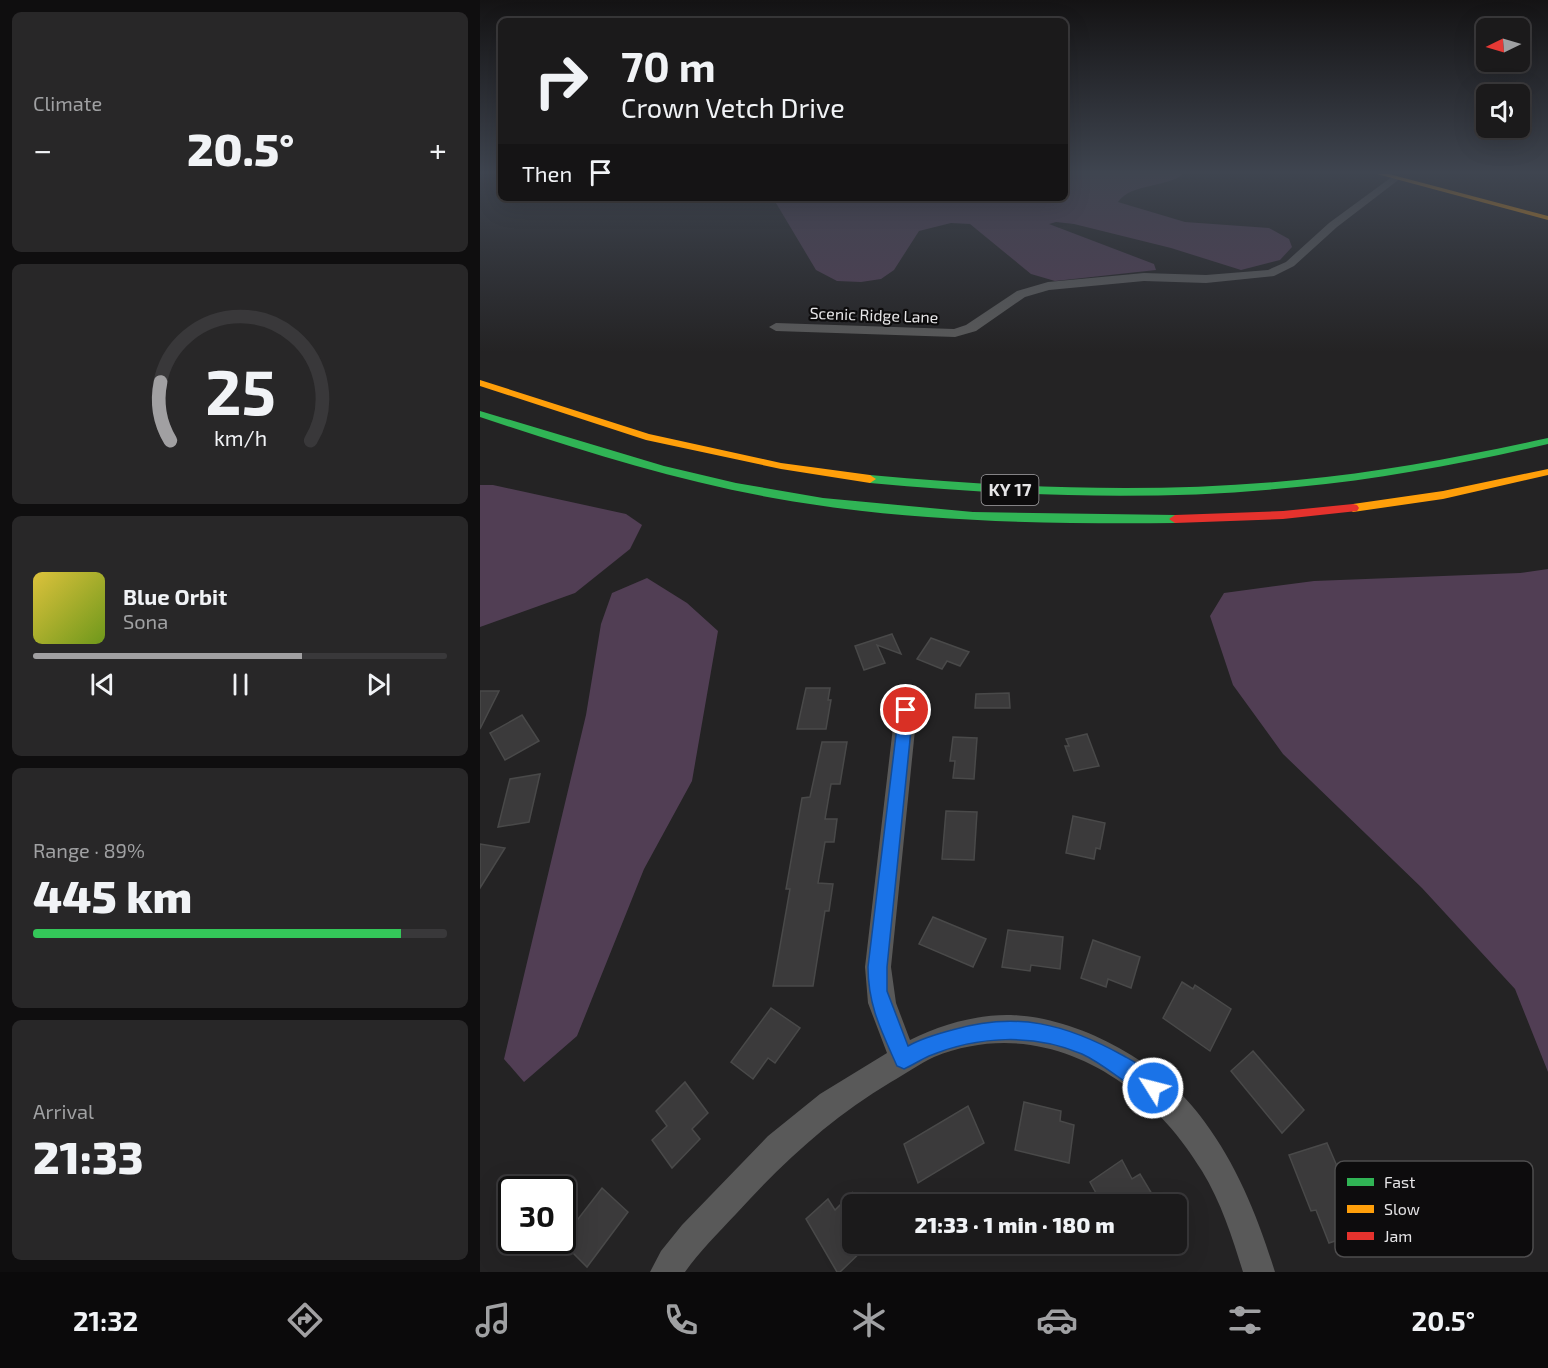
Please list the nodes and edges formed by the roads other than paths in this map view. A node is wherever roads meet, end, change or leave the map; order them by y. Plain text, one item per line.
1 (1324, 233) edge
2 (776, 327) dead end
3 (480, 383) edge
4 (480, 414) edge
5 (1548, 441) edge
6 (1548, 472) edge
7 (906, 710) dead end
8 (904, 1059) junction
9 (666, 1272) edge
10 (1259, 1272) edge

1 - 2 street, Scenic Ridge Lane
3 - 5 main road, KY 17
4 - 6 main road, KY 17
7 - 8 street
8 - 9 street
8 - 10 street

